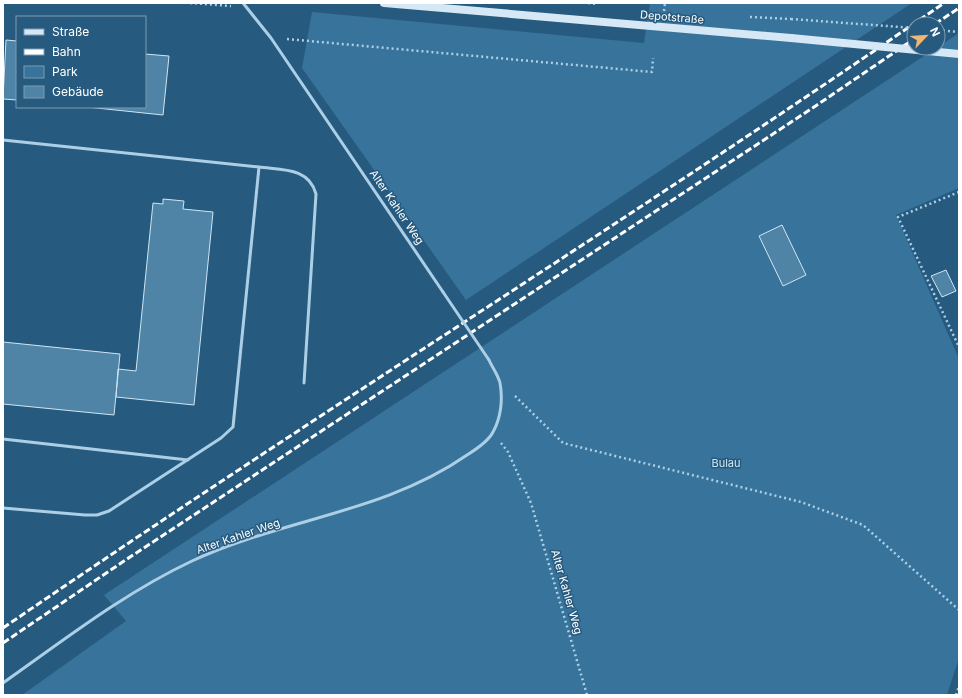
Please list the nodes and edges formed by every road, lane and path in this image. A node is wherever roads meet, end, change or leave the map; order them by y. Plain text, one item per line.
1 (190, 3) edge
2 (243, 3) edge
3 (384, 3) edge
4 (665, 3) edge
5 (246, 6) junction
6 (664, 10) dead end
7 (791, 19) dead end
8 (906, 27) edge
9 (946, 31) edge
10 (959, 32) edge
11 (271, 38) junction
12 (959, 54) edge
13 (653, 58) dead end
14 (3, 140) edge
15 (259, 167) junction
16 (959, 192) edge
17 (959, 347) edge
18 (500, 382) junction
19 (304, 383) dead end
20 (492, 433) junction
21 (3, 439) edge
22 (188, 460) junction
23 (3, 508) edge
24 (959, 610) edge
25 (3, 683) edge
26 (959, 686) edge
27 (587, 695) edge
28 (956, 695) edge

1 - 5 path
2 - 5 lane, Alter Kahler Weg
3 - 12 main road, Depotstraße, bridge
4 - 6 path
5 - 11 lane, Alter Kahler Weg
7 - 8 path, bridge
9 - 10 path
11 - 13 path
11 - 18 lane, Alter Kahler Weg, bridge
14 - 15 lane
15 - 19 lane
15 - 22 lane
16 - 17 path
18 - 20 lane, Alter Kahler Weg
18 - 24 path
20 - 25 lane, Alter Kahler Weg
20 - 27 path, Alter Kahler Weg
21 - 22 lane
22 - 23 lane
26 - 28 path

